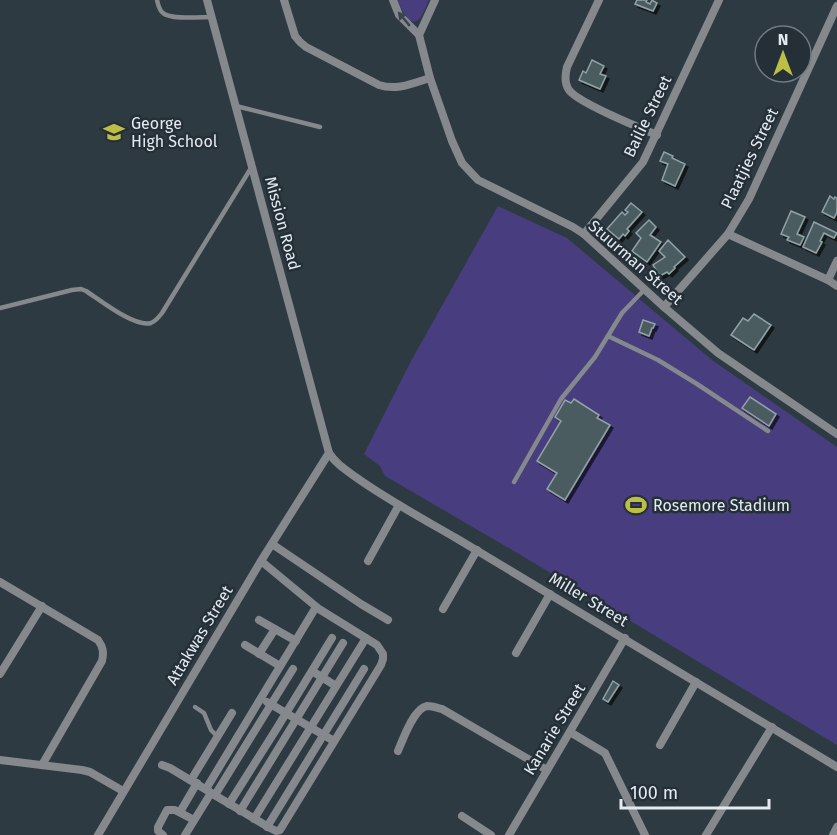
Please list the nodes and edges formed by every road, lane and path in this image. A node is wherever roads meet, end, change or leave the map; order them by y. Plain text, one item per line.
1 (157, 0) edge
2 (207, 0) edge
3 (284, 0) edge
4 (393, 0) edge
5 (435, 0) edge
6 (599, 0) edge
7 (719, 0) edge
8 (837, 6) edge
9 (212, 17) junction
10 (419, 34) junction
11 (430, 78) junction
12 (236, 106) junction
13 (320, 127) dead end
14 (657, 135) junction
15 (252, 166) junction
16 (584, 234) junction
17 (728, 234) junction
18 (837, 261) edge
19 (828, 280) junction
20 (837, 286) edge
21 (645, 290) junction
22 (664, 307) junction
23 (0, 308) edge
24 (608, 336) junction
25 (768, 430) dead end
26 (837, 434) edge
27 (329, 453) junction
28 (514, 482) dead end
29 (399, 505) junction
30 (272, 544) junction
31 (477, 550) junction
32 (261, 561) junction
33 (368, 561) dead end
34 (0, 582) edge
35 (550, 594) junction
36 (42, 606) junction
37 (316, 607) junction
38 (443, 609) dead end
39 (259, 620) dead end
40 (388, 620) dead end
41 (275, 629) junction
42 (332, 638) dead end
43 (366, 638) junction
44 (625, 638) junction
45 (296, 641) junction
46 (343, 643) dead end
47 (245, 645) dead end
48 (516, 653) dead end
49 (259, 654) junction
50 (280, 666) junction
51 (293, 669) dead end
52 (364, 669) dead end
53 (312, 671) junction
54 (0, 674) edge
55 (322, 677) junction
56 (696, 682) junction
57 (336, 686) junction
58 (328, 698) junction
59 (260, 699) junction
60 (271, 705) junction
61 (341, 706) junction
62 (195, 707) dead end
63 (232, 713) dead end
64 (286, 713) junction
65 (352, 713) junction
66 (296, 719) junction
67 (772, 727) junction
68 (310, 728) junction
69 (570, 732) junction
70 (324, 736) junction
71 (218, 737) junction
72 (334, 741) junction
73 (233, 745) junction
74 (660, 745) dead end
75 (398, 751) dead end
76 (0, 760) edge
77 (42, 765) junction
78 (162, 765) dead end
79 (837, 767) edge
80 (547, 770) junction
81 (194, 782) junction
82 (123, 790) junction
83 (210, 792) junction
84 (229, 804) junction
85 (240, 811) junction
86 (180, 812) junction
87 (462, 816) dead end
88 (254, 819) junction
89 (194, 820) junction
90 (267, 827) junction
91 (837, 827) edge
92 (98, 835) edge
93 (163, 835) edge
94 (185, 835) edge
95 (491, 835) edge
96 (509, 835) edge
97 (645, 835) edge
98 (706, 835) edge
99 (832, 835) edge

1 - 9 lane
2 - 9 street, Mission Road
3 - 11 street
10 -> 4 street
5 - 10 street
6 - 14 street
7 - 14 street, Bailie Street
8 - 17 street, Plaatjies Street
9 - 12 street, Mission Road
10 - 11 street, Stuurman Street
11 - 16 street, Stuurman Street
12 - 13 lane
12 - 15 street, Mission Road
14 - 16 street, Bailie Street
15 - 23 lane
15 - 27 street, Mission Road
16 - 21 street, Stuurman Street
17 - 19 street
17 - 22 street, Plaatjies Street
18 - 19 street
19 - 20 street
21 - 22 street, Stuurman Street
21 - 24 lane
22 - 26 street, Stuurman Street
24 - 25 lane
24 - 28 lane
27 - 29 street, Miller Street
27 - 30 street, Attakwas Street
29 - 31 street, Miller Street
29 - 33 street
30 - 32 street, Attakwas Street
30 - 40 street
31 - 35 street, Miller Street
31 - 38 street
32 - 37 street
32 - 82 street, Attakwas Street
34 - 36 street
35 - 44 street, Miller Street
35 - 48 street
36 - 54 street
36 - 77 street
37 - 43 street
37 - 45 street
39 - 41 street
41 - 45 street
41 - 49 street
42 - 53 street
43 - 57 street
43 - 65 street
44 - 56 street, Miller Street
44 - 69 street, Kanarie Street
45 - 50 street
46 - 55 street
47 - 49 street
49 - 50 street
50 - 59 street
51 - 60 street
52 - 61 street
53 - 55 street
53 - 64 street
55 - 57 street
55 - 66 street
56 - 67 street, Miller Street
56 - 74 street
57 - 58 street
58 - 61 street
58 - 68 street
59 - 60 street
59 - 73 street
60 - 64 street
60 - 83 street
61 - 65 street
61 - 70 street
62 - 71 lane
63 - 71 street
64 - 66 street
64 - 84 street
65 - 72 street
66 - 68 street
66 - 85 street
67 - 79 street, Miller Street
67 - 98 street
68 - 70 street
68 - 88 street
69 - 80 street, Kanarie Street
69 - 97 street
70 - 72 street
70 - 90 street
71 - 73 street
71 - 81 street
72 - 90 street
73 - 83 street
75 - 80 street
76 - 77 street
77 - 82 street
78 - 81 street
80 - 96 street, Kanarie Street
81 - 83 street
81 - 86 street
82 - 92 street, Attakwas Street
83 - 84 street
83 - 89 street
84 - 85 street
85 - 88 street
86 - 89 street
86 - 93 street
87 - 95 street
88 - 90 street
89 - 94 street
91 - 99 street

